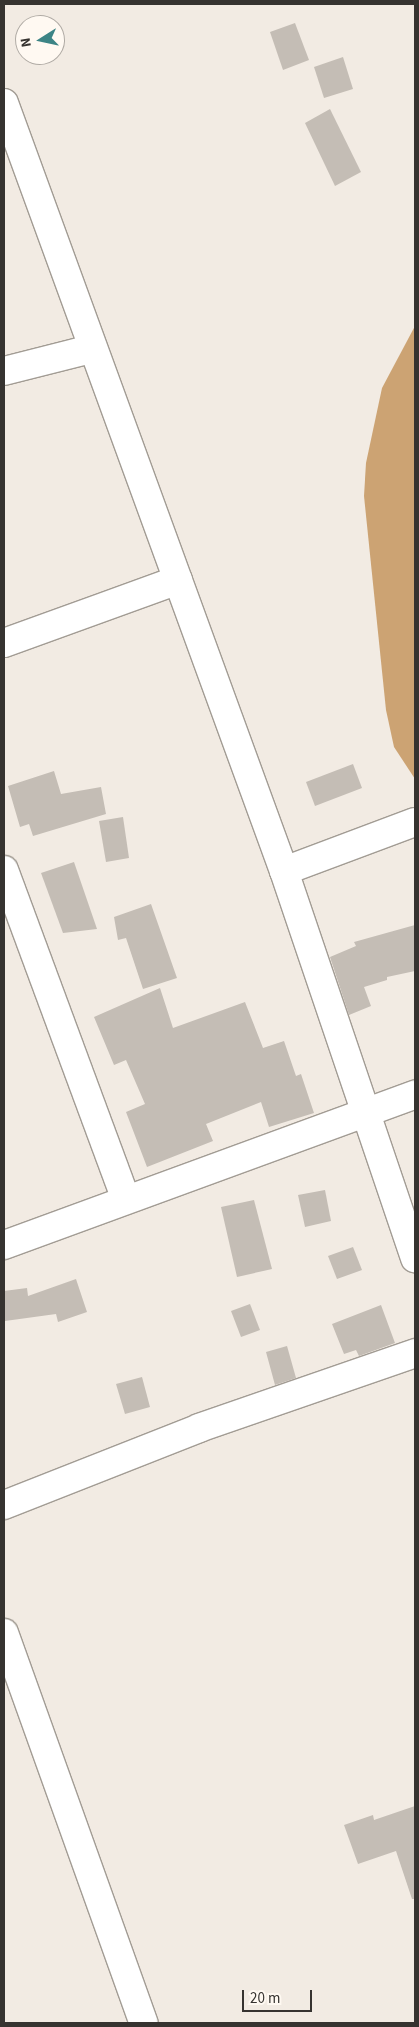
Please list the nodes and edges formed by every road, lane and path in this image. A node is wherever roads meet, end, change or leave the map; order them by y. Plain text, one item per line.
1 (4, 103) edge
2 (91, 349) junction
3 (4, 371) edge
4 (178, 580) junction
5 (4, 643) edge
6 (415, 822) edge
7 (4, 870) edge
8 (284, 871) junction
9 (415, 1095) edge
10 (365, 1113) junction
11 (126, 1199) junction
12 (4, 1245) edge
13 (415, 1258) edge
14 (415, 1353) edge
15 (4, 1505) edge
16 (4, 1633) edge
17 (144, 2023) edge

1 - 2 street
2 - 3 street
2 - 4 street
4 - 5 street
4 - 8 street
6 - 8 street
7 - 11 street
8 - 10 street
9 - 10 street
10 - 11 street
10 - 13 street
11 - 12 street
14 - 15 street
16 - 17 street

